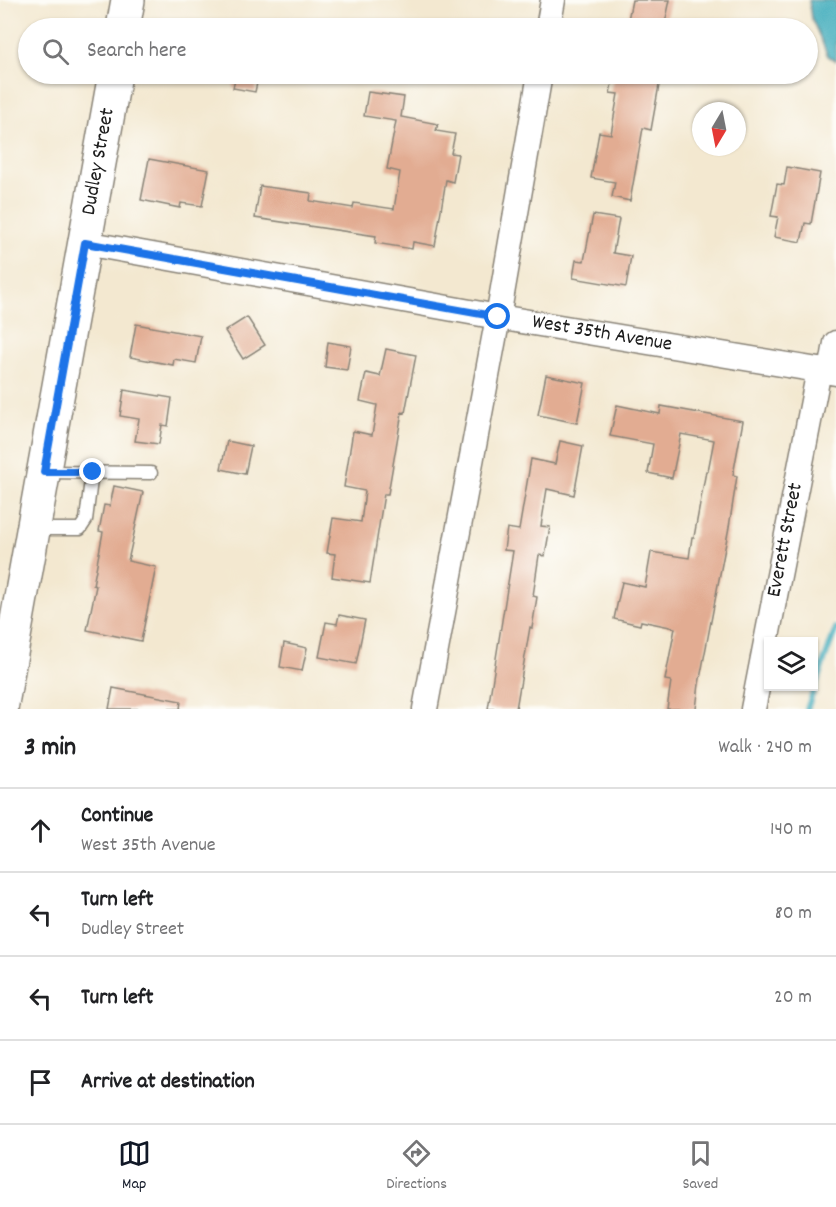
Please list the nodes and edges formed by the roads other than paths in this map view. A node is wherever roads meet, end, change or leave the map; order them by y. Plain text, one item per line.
1 (128, 0) edge
2 (553, 0) edge
3 (125, 18) edge
4 (550, 18) edge
5 (113, 84) edge
6 (538, 84) edge
7 (85, 243) junction
8 (498, 317) junction
9 (836, 343) edge
10 (828, 372) edge
11 (44, 472) junction
12 (93, 472) junction
13 (151, 473) dead end
14 (34, 529) junction
15 (1, 709) edge
16 (425, 709) edge
17 (753, 709) edge

1 - 3 street
2 - 4 street
5 - 7 street, Dudley Street
6 - 8 street
7 - 8 street, West 35th Avenue
7 - 11 street, Dudley Street
8 - 10 street, West 35th Avenue
8 - 16 street
9 - 10 street, Everett Street
10 - 17 street, Everett Street
11 - 12 lane
11 - 14 street, Dudley Street
12 - 13 lane
12 - 14 lane
14 - 15 street, Dudley Street

